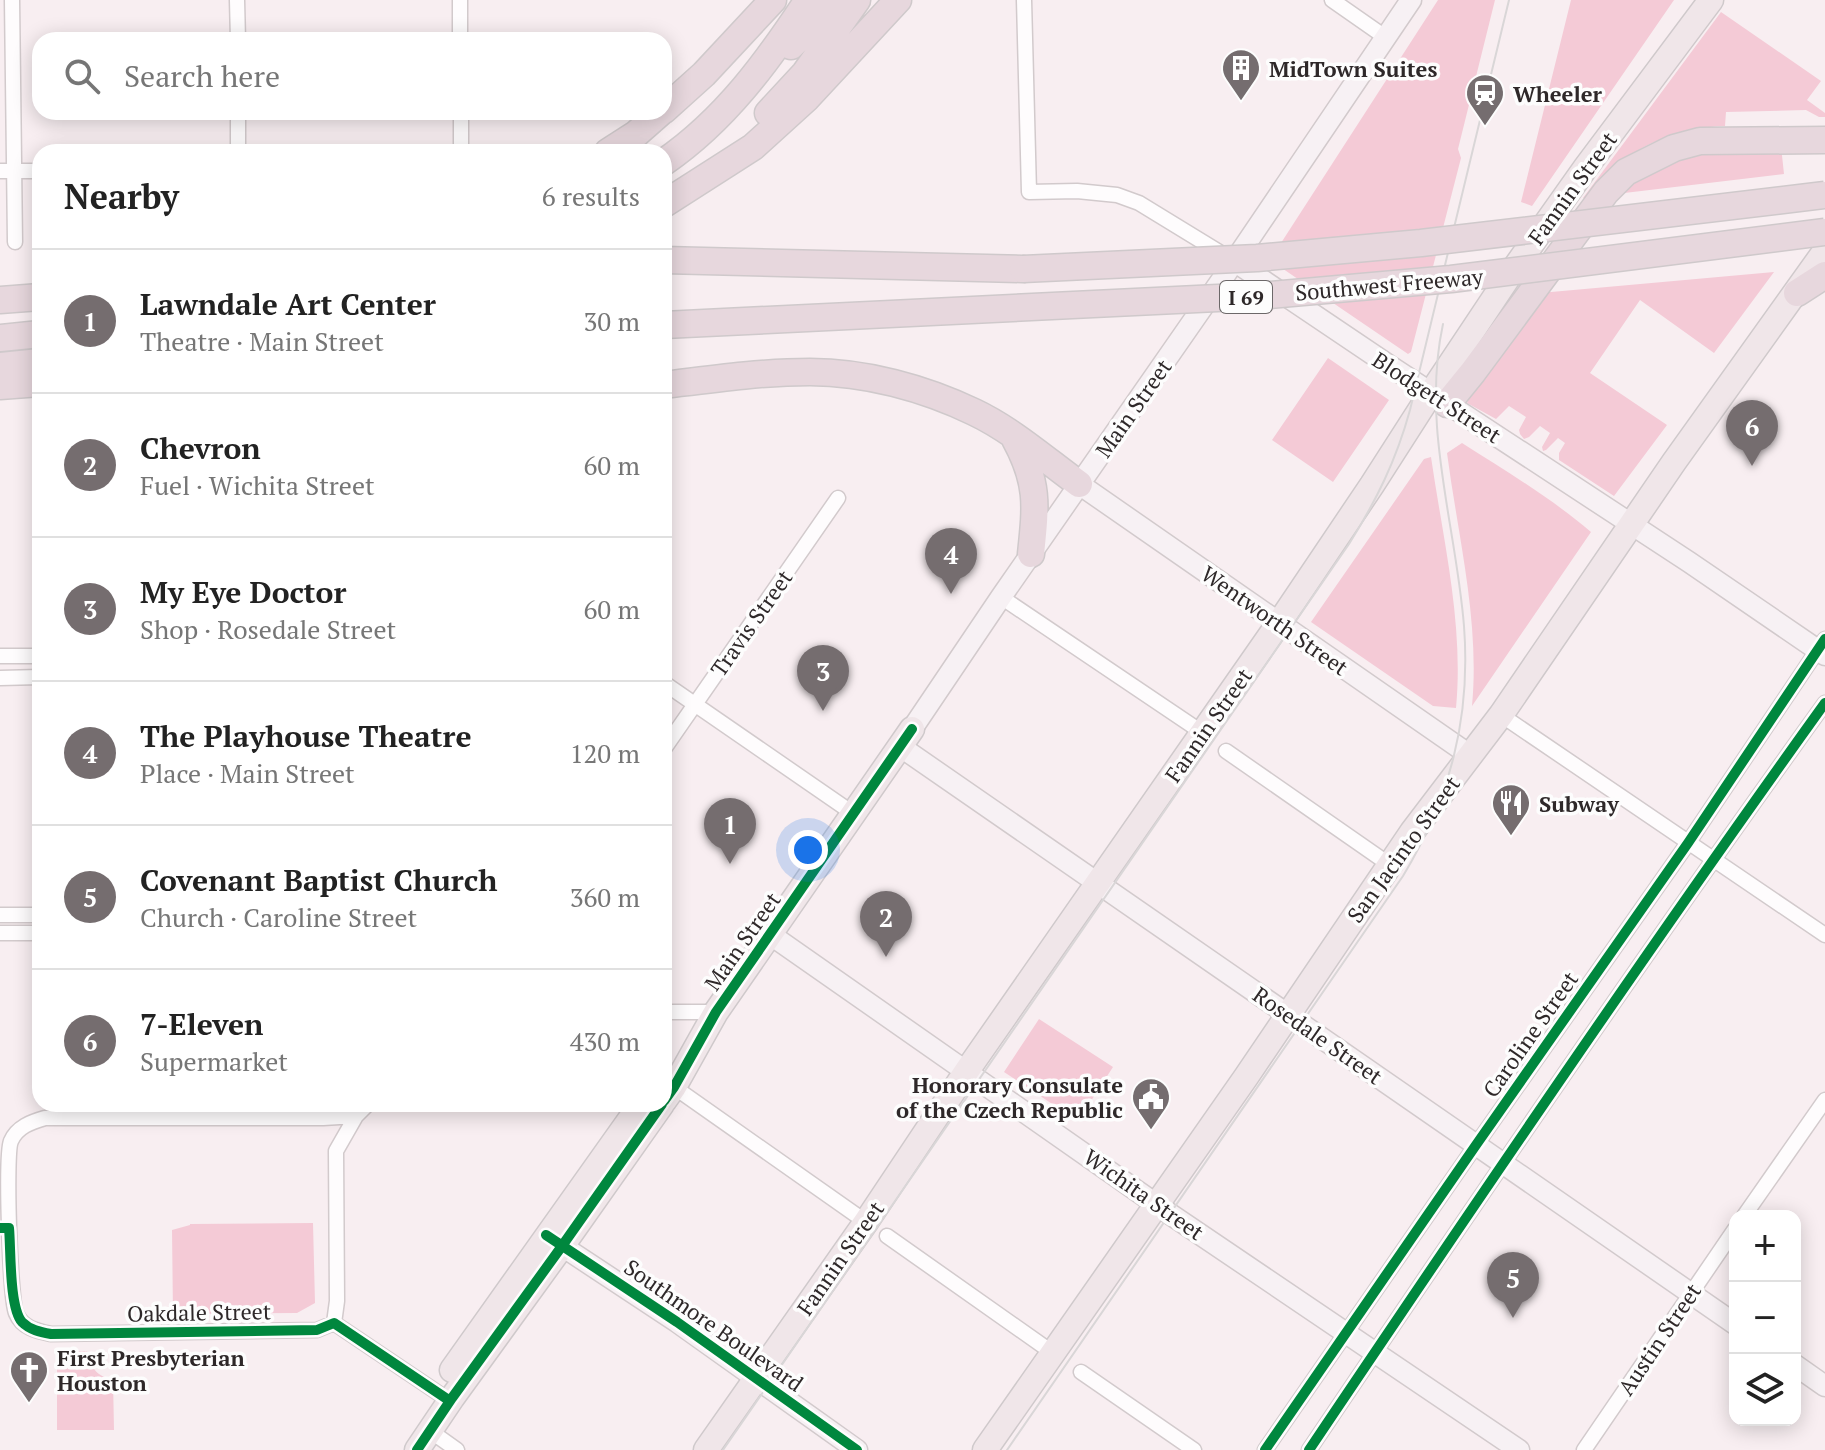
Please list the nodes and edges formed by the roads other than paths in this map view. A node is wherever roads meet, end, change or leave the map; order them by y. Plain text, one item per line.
1 (12, 0) edge
2 (237, 0) edge
3 (460, 0) edge
4 (753, 0) edge
5 (773, 0) edge
6 (808, 0) edge
7 (837, 0) edge
8 (857, 0) edge
9 (898, 0) edge
10 (1024, 0) edge
11 (1332, 0) edge
12 (1411, 0) edge
13 (1711, 0) edge
14 (238, 32) edge
15 (460, 32) edge
16 (1385, 37) junction
17 (704, 74) junction
18 (672, 103) edge
19 (723, 112) junction
20 (238, 120) edge
21 (461, 120) edge
22 (652, 120) edge
23 (1825, 140) edge
24 (749, 142) junction
25 (238, 144) edge
26 (461, 144) edge
27 (620, 144) edge
28 (672, 155) edge
29 (7, 171) edge
30 (32, 171) edge
31 (1825, 195) edge
32 (672, 197) edge
33 (1825, 232) edge
34 (15, 242) dead end
35 (1825, 251) edge
36 (672, 260) edge
37 (1234, 261) junction
38 (1825, 275) edge
39 (1797, 293) junction
40 (32, 298) edge
41 (0, 300) edge
42 (672, 325) edge
43 (32, 335) edge
44 (0, 338) edge
45 (32, 363) edge
46 (0, 366) edge
47 (32, 384) edge
48 (672, 384) edge
49 (0, 387) edge
50 (32, 389) edge
51 (1439, 398) junction
52 (1014, 436) junction
53 (1079, 484) junction
54 (838, 498) dead end
55 (1631, 524) junction
56 (1031, 554) junction
57 (1001, 597) junction
58 (1279, 623) junction
59 (1823, 648) edge
60 (6, 656) edge
61 (32, 656) edge
62 (32, 677) edge
63 (7, 678) edge
64 (672, 688) edge
65 (1825, 703) edge
66 (695, 704) junction
67 (1501, 715) junction
68 (1203, 733) junction
69 (672, 737) edge
70 (907, 738) junction
71 (1226, 751) dead end
72 (1471, 756) junction
73 (854, 814) junction
74 (1688, 843) junction
75 (1713, 860) junction
76 (1390, 865) junction
77 (1099, 884) junction
78 (0, 915) edge
79 (32, 915) edge
80 (0, 933) edge
81 (32, 933) edge
82 (771, 935) junction
83 (1825, 935) edge
84 (672, 1012) edge
85 (716, 1012) junction
86 (1287, 1014) junction
87 (966, 1072) junction
88 (672, 1074) edge
89 (672, 1095) edge
90 (1825, 1100) edge
91 (360, 1112) edge
92 (636, 1112) edge
93 (650, 1112) edge
94 (356, 1116) junction
95 (1476, 1145) junction
96 (1502, 1163) junction
97 (1157, 1204) junction
98 (1748, 1210) edge
99 (866, 1222) junction
100 (5, 1228) edge
101 (887, 1236) dead end
102 (1729, 1238) edge
103 (554, 1240) junction
104 (1690, 1293) junction
105 (1729, 1320) edge
106 (334, 1323) junction
107 (1347, 1332) junction
108 (1375, 1351) junction
109 (1053, 1353) junction
110 (1801, 1369) edge
111 (1081, 1372) dead end
112 (755, 1379) junction
113 (1825, 1386) edge
114 (443, 1397) junction
115 (423, 1440) edge
116 (398, 1450) edge
117 (457, 1450) edge
118 (706, 1450) edge
119 (857, 1450) edge
120 (985, 1450) edge
121 (1194, 1450) edge
122 (1265, 1450) edge
123 (1309, 1450) edge
124 (1519, 1450) edge
125 (1584, 1450) edge

1 - 29 street
2 - 14 street
3 - 15 street
4 - 17 highway
5 - 17 highway
6 - 19 highway
7 - 19 highway
8 - 24 highway
9 - 24 highway
10 - 37 street, Blodgett Street
11 - 16 street
12 - 16 street, Main Street
13 - 51 main road, Fannin Street
16 - 37 street, Main Street
17 - 18 highway
19 - 28 highway
20 - 25 street
21 - 26 street
22 - 27 highway
23 - 51 highway
24 - 32 highway
29 - 30 street
29 - 34 street
31 - 36 highway, Southwest Freeway / I 69, bridge
33 - 42 highway, Southwest Freeway / I 69, bridge
35 - 39 main road, San Jacinto Street
37 - 51 street, Blodgett Street
37 - 53 street, Main Street
38 - 39 highway
39 - 55 main road, San Jacinto Street
40 - 41 highway
43 - 44 highway
45 - 46 highway
47 - 49 highway
48 - 52 highway
49 - 50 highway
51 - 55 street, Blodgett Street
51 - 58 main road, Fannin Street
52 - 53 highway
52 - 56 highway
53 - 56 street, Main Street
53 - 58 street, Wentworth Street
54 - 66 street, Travis Street
55 - 59 street, Blodgett Street
55 - 67 main road, San Jacinto Street
56 - 57 street, Main Street
57 - 68 street
57 - 70 street, Main Street
58 - 68 main road, Fannin Street
58 - 72 street, Wentworth Street
59 - 74 street, Caroline Street
60 - 61 street
60 - 63 street
62 - 63 street
64 - 66 street
65 - 75 street
66 - 69 street, Travis Street
66 - 73 street
67 - 72 main road, San Jacinto Street
67 - 74 street
68 - 77 main road, Fannin Street
70 - 73 main road, Main Street
70 - 77 street, Rosedale Street
71 - 76 street
72 - 76 main road, San Jacinto Street
73 - 82 main road, Main Street
74 - 75 street
74 - 95 street, Caroline Street
75 - 83 street
75 - 96 street
76 - 86 main road, San Jacinto Street
77 - 86 street, Rosedale Street
77 - 87 main road, Fannin Street
78 - 79 street
80 - 81 street
82 - 85 main road, Main Street
82 - 87 street, Wichita Street
84 - 85 street
85 - 88 main road, Main Street
86 - 95 street, Rosedale Street
86 - 97 main road, San Jacinto Street
87 - 97 street, Wichita Street
87 - 99 main road, Fannin Street
89 - 99 street
90 - 98 street
91 - 94 street
92 - 103 main road, Main Street
93 - 103 main road, Main Street
94 - 100 street, Oakdale Street
94 - 106 street
95 - 96 street, Rosedale Street
95 - 107 street, Caroline Street
96 - 104 street, Rosedale Street
96 - 108 street
97 - 107 street, Wichita Street
97 - 109 main road, San Jacinto Street
99 - 112 main road, Fannin Street
100 - 106 street, Oakdale Street
101 - 109 street
102 - 104 street, Austin Street
103 - 112 street, Southmore Boulevard
103 - 114 main road, Main Street
104 - 105 street, Rosedale Street
104 - 125 street, Austin Street
106 - 114 street
107 - 108 street, Wichita Street
107 - 122 street, Caroline Street
108 - 123 street
108 - 124 street, Wichita Street
109 - 120 main road, San Jacinto Street
110 - 113 street
111 - 121 street
112 - 118 main road, Fannin Street
112 - 119 street, Southmore Boulevard
114 - 115 main road, Main Street
114 - 116 main road, Main Street
115 - 117 street

